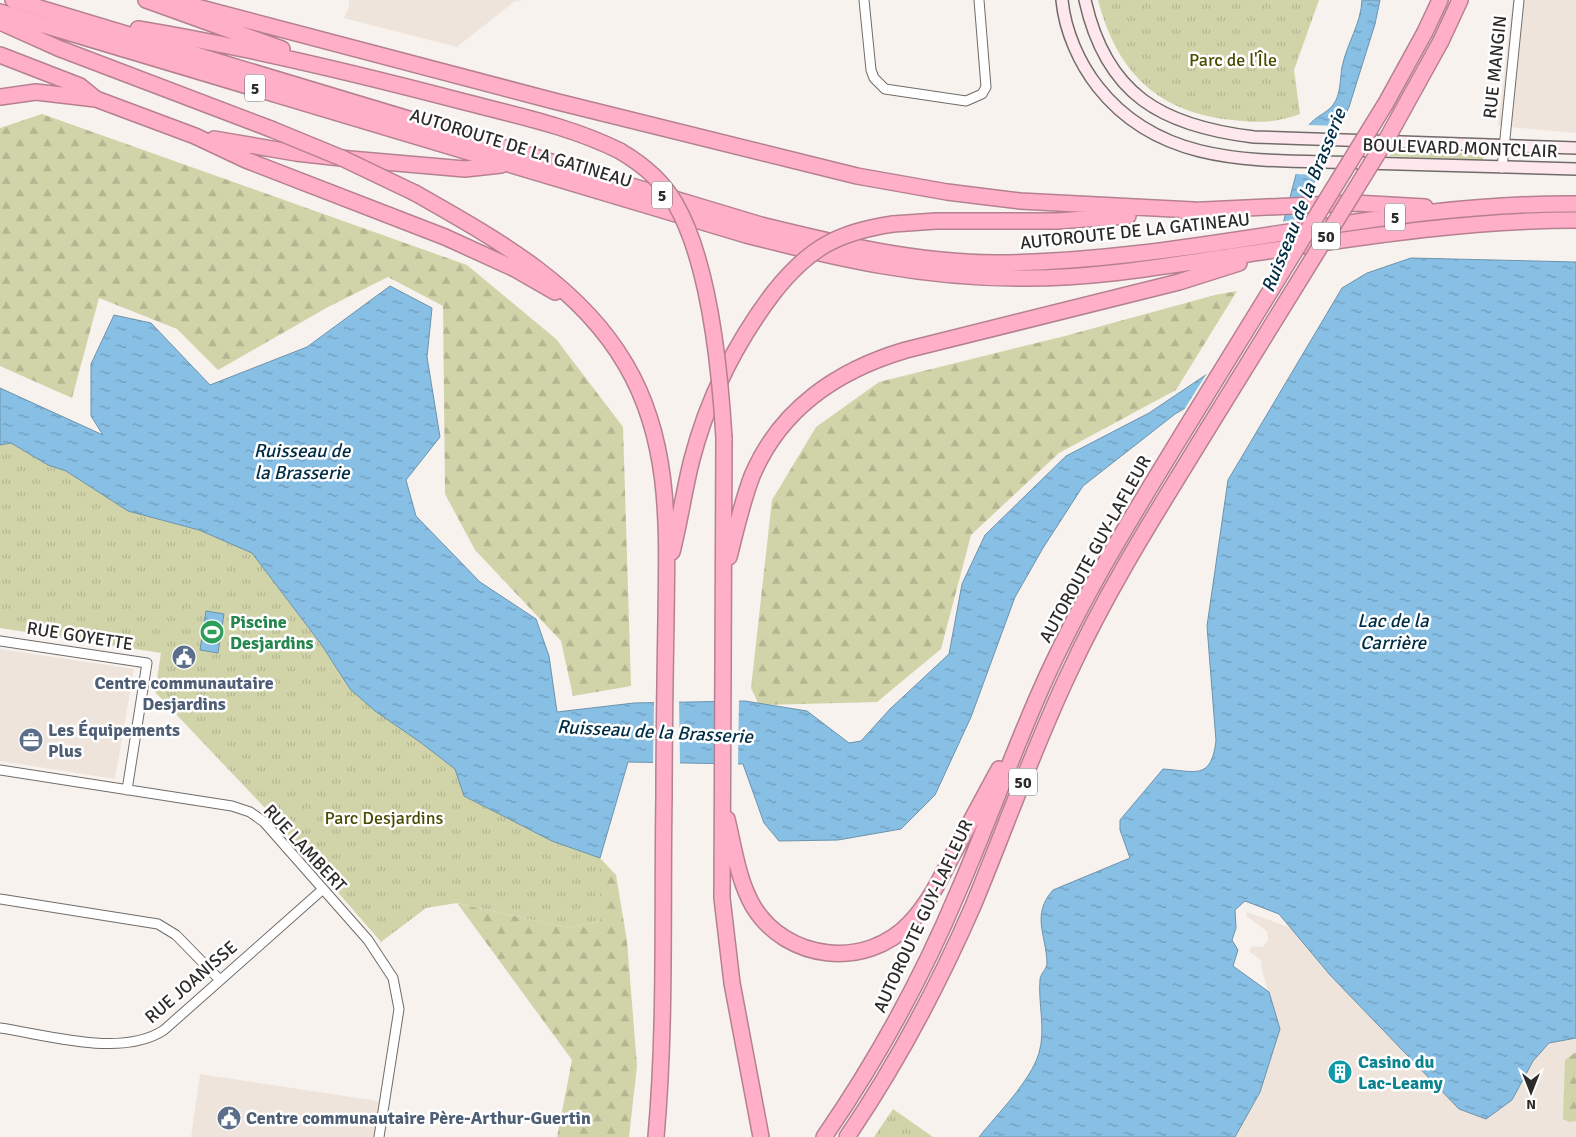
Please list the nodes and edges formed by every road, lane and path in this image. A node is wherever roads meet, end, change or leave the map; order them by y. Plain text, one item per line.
1 (13, 0) edge
2 (146, 0) edge
3 (159, 0) edge
4 (864, 0) edge
5 (979, 0) edge
6 (1062, 0) edge
7 (1086, 0) edge
8 (1440, 0) edge
9 (1460, 0) edge
10 (1518, 0) edge
11 (0, 12) edge
12 (77, 19) junction
13 (0, 22) edge
14 (0, 55) edge
15 (325, 65) junction
16 (0, 97) edge
17 (96, 99) junction
18 (195, 136) junction
19 (1504, 146) junction
20 (1576, 148) edge
21 (509, 164) junction
22 (1502, 168) junction
23 (1576, 169) edge
24 (1576, 204) edge
25 (1469, 209) junction
26 (1193, 210) junction
27 (1576, 220) edge
28 (1281, 250) junction
29 (584, 310) junction
30 (666, 576) junction
31 (724, 578) junction
32 (0, 641) edge
33 (1037, 697) junction
34 (0, 770) edge
35 (126, 790) junction
36 (721, 793) junction
37 (322, 890) junction
38 (0, 899) edge
39 (219, 980) junction
40 (0, 1028) edge
41 (379, 1137) edge
42 (656, 1137) edge
43 (761, 1137) edge
44 (824, 1137) edge
45 (846, 1137) edge

1 - 12 highway, AUTOROUTE DE LA GATINEAU / 5
2 - 15 highway
3 - 26 highway
4 - 5 street
6 - 22 main road, BOULEVARD MONTCLAIR
7 - 19 main road, BOULEVARD MONTCLAIR
8 - 33 highway, AUTOROUTE GUY-LAFLEUR / 50, bridge
9 - 45 highway, AUTOROUTE GUY-LAFLEUR / 50, bridge
10 - 19 street, RUE MANGIN
11 - 21 highway, AUTOROUTE DE LA GATINEAU / 5
12 - 15 highway
12 - 25 highway, AUTOROUTE DE LA GATINEAU / 5
13 - 29 highway, bridge
14 - 17 highway
15 - 31 highway, bridge
16 - 17 highway
17 - 18 highway
18 - 21 highway
18 - 29 highway
19 - 20 main road, BOULEVARD MONTCLAIR
19 - 22 street, RUE MANGIN
21 - 28 highway, AUTOROUTE DE LA GATINEAU / 5
22 - 23 main road, BOULEVARD MONTCLAIR
24 - 25 highway, AUTOROUTE DE LA GATINEAU / 5
25 - 26 highway
26 - 30 highway, bridge
27 - 28 highway, AUTOROUTE DE LA GATINEAU / 5
28 - 31 highway
29 - 30 highway
30 - 42 highway
31 - 36 highway
32 - 35 street, RUE GOYETTE
33 - 36 highway
33 - 44 highway, AUTOROUTE GUY-LAFLEUR / 50
34 - 35 street, RUE LAMBERT
35 - 37 street, RUE LAMBERT
36 - 43 highway
37 - 39 street, RUE JOANISSE
37 - 41 street, RUE LAMBERT
38 - 39 street
39 - 40 street, RUE JOANISSE

